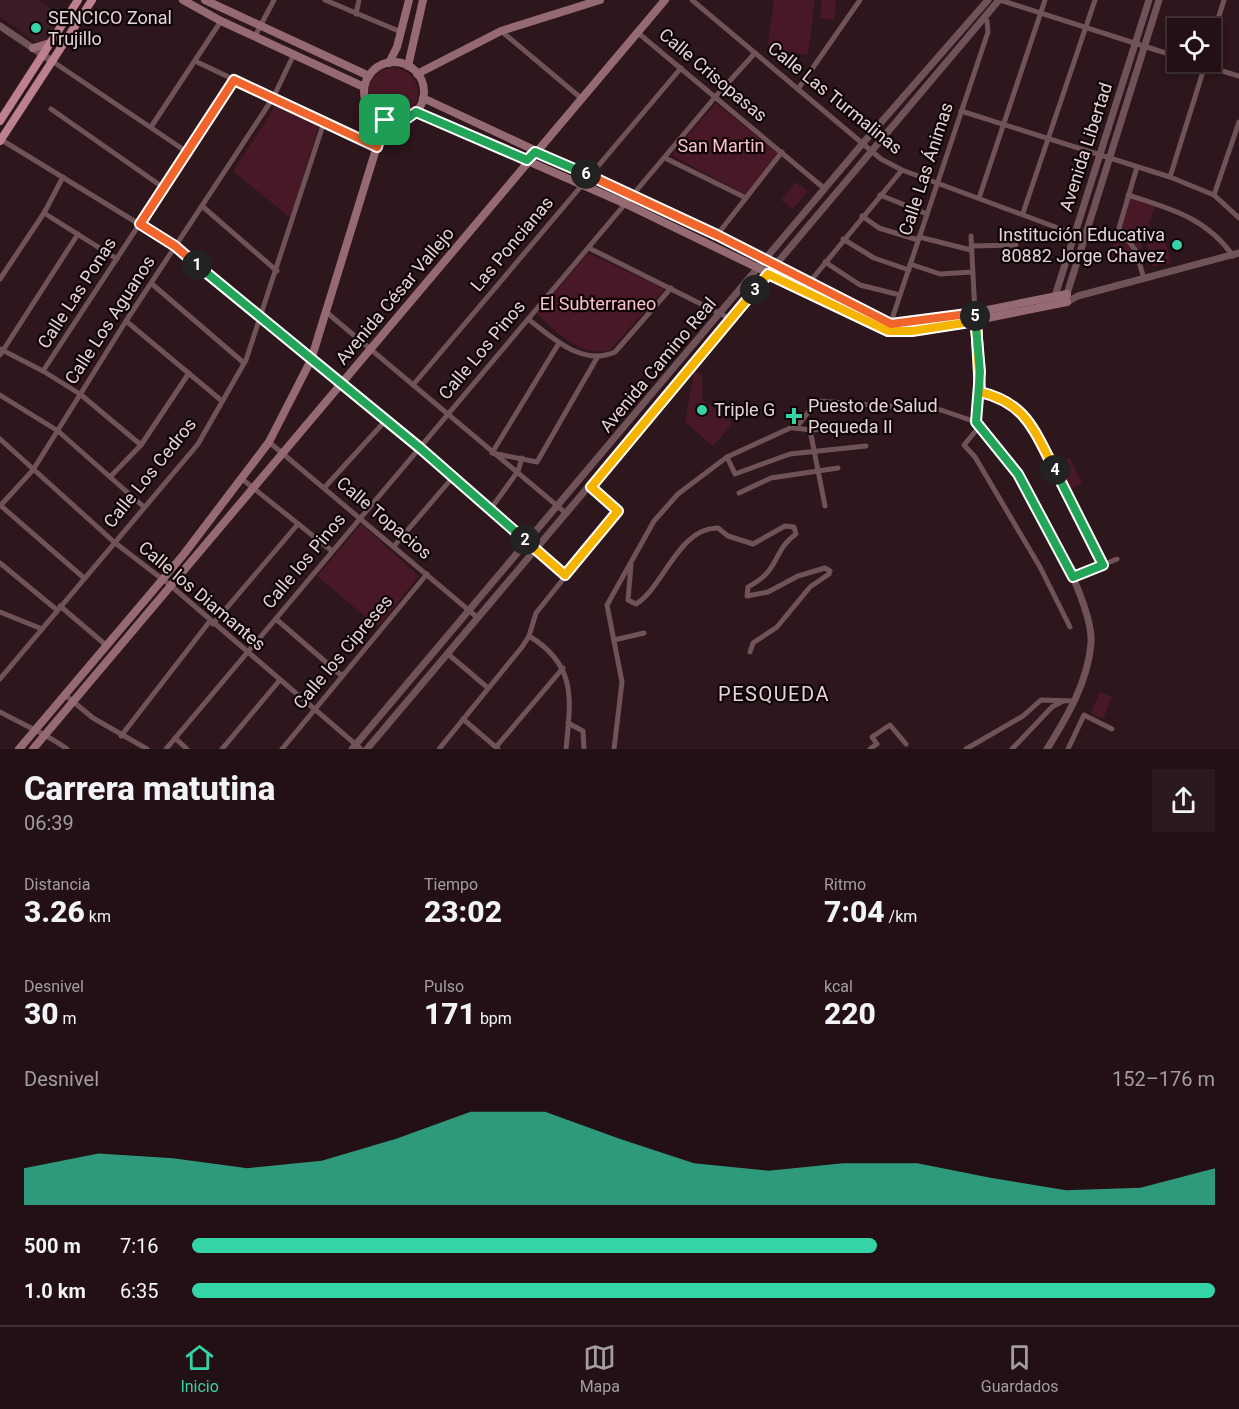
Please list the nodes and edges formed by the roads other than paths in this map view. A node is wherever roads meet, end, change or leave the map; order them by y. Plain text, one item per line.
1 (78, 0) edge
2 (92, 0) edge
3 (183, 0) edge
4 (205, 0) edge
5 (274, 0) edge
6 (325, 0) edge
7 (359, 0) edge
8 (409, 0) edge
9 (423, 0) edge
10 (600, 0) edge
11 (665, 0) edge
12 (692, 0) edge
13 (860, 0) edge
14 (988, 0) edge
15 (1000, 0) edge
16 (1045, 0) edge
17 (1095, 0) edge
18 (1149, 0) edge
19 (1159, 0) edge
20 (1224, 0) edge
21 (356, 14) junction
22 (1041, 14) junction
23 (984, 17) junction
24 (1218, 18) edge
25 (221, 21) junction
26 (0, 26) edge
27 (261, 26) junction
28 (1086, 28) junction
29 (501, 31) junction
30 (401, 32) junction
31 (638, 32) junction
32 (255, 36) junction
33 (50, 43) junction
34 (1135, 43) junction
35 (1145, 46) junction
36 (33, 48) junction
37 (755, 53) junction
38 (1167, 53) edge
39 (43, 54) junction
40 (294, 54) junction
41 (52, 61) junction
42 (197, 62) junction
43 (389, 63) junction
44 (408, 66) junction
45 (681, 68) junction
46 (1221, 69) edge
47 (1202, 72) edge
48 (417, 74) junction
49 (369, 76) junction
50 (1239, 76) edge
51 (234, 80) junction
52 (364, 87) junction
53 (798, 89) junction
54 (716, 96) junction
55 (273, 98) junction
56 (423, 98) junction
57 (581, 98) junction
58 (51, 109) dead end
59 (961, 111) junction
60 (416, 112) junction
61 (385, 120) junction
62 (0, 121) edge
63 (324, 122) junction
64 (1003, 124) junction
65 (1239, 124) edge
66 (151, 127) junction
67 (1050, 139) junction
68 (0, 140) edge
69 (863, 143) junction
70 (377, 147) junction
71 (871, 150) junction
72 (187, 152) junction
73 (535, 152) junction
74 (782, 152) junction
75 (1100, 155) junction
76 (664, 158) junction
77 (1109, 158) junction
78 (527, 160) junction
79 (1137, 166) junction
80 (902, 170) junction
81 (589, 175) junction
82 (63, 177) junction
83 (1170, 177) junction
84 (582, 184) junction
85 (938, 184) junction
86 (164, 188) junction
87 (825, 189) junction
88 (634, 195) junction
89 (880, 195) junction
90 (1128, 195) junction
91 (1214, 195) junction
92 (746, 198) junction
93 (979, 198) junction
94 (626, 204) junction
95 (202, 206) junction
96 (44, 213) junction
97 (1023, 213) junction
98 (927, 214) junction
99 (862, 216) junction
100 (1239, 218) edge
101 (140, 224) junction
102 (701, 228) junction
103 (78, 234) junction
104 (1074, 234) junction
105 (717, 235) junction
106 (971, 236) dead end
107 (695, 238) junction
108 (843, 239) junction
109 (919, 239) junction
110 (1016, 245) dead end
111 (175, 246) junction
112 (589, 248) junction
113 (971, 248) junction
114 (1236, 254) edge
115 (117, 259) junction
116 (765, 260) junction
117 (825, 262) junction
118 (776, 265) junction
119 (909, 267) junction
120 (757, 269) junction
121 (277, 271) junction
122 (972, 272) junction
123 (768, 274) junction
124 (0, 279) edge
125 (1144, 279) junction
126 (810, 281) junction
127 (152, 284) junction
128 (671, 288) junction
129 (802, 291) junction
130 (900, 295) junction
131 (1067, 298) junction
132 (1056, 300) junction
133 (326, 311) junction
134 (721, 313) junction
135 (976, 317) junction
136 (261, 319) junction
137 (528, 319) junction
138 (731, 319) junction
139 (126, 321) junction
140 (890, 327) junction
141 (559, 343) junction
142 (371, 349) junction
143 (1, 352) edge
144 (598, 356) junction
145 (311, 360) junction
146 (244, 363) junction
147 (43, 371) junction
148 (189, 373) junction
149 (340, 384) junction
150 (413, 385) junction
151 (980, 392) junction
152 (80, 394) junction
153 (0, 395) edge
154 (222, 400) junction
155 (448, 415) junction
156 (386, 420) junction
157 (875, 424) dead end
158 (978, 424) junction
159 (792, 428) junction
160 (58, 430) junction
161 (810, 430) junction
162 (0, 440) edge
163 (269, 441) junction
164 (141, 445) junction
165 (866, 446) dead end
166 (420, 448) junction
167 (813, 451) junction
168 (284, 453) junction
169 (492, 453) junction
170 (728, 457) junction
171 (522, 459) junction
172 (838, 468) dead end
173 (33, 470) junction
174 (817, 470) junction
175 (518, 471) junction
176 (110, 477) junction
177 (453, 477) junction
178 (242, 479) junction
179 (252, 487) junction
180 (325, 487) junction
181 (591, 487) junction
182 (739, 493) dead end
183 (0, 506) edge
184 (825, 506) dead end
185 (144, 507) junction
186 (558, 507) junction
187 (490, 510) junction
188 (567, 514) junction
189 (360, 517) junction
190 (298, 524) junction
191 (114, 542) junction
192 (527, 542) junction
193 (394, 546) junction
194 (332, 551) junction
195 (536, 551) junction
196 (1117, 559) dead end
197 (0, 564) edge
198 (631, 565) junction
199 (1103, 565) junction
200 (428, 574) junction
201 (565, 575) junction
202 (1073, 577) junction
203 (84, 578) junction
204 (163, 579) junction
205 (170, 585) junction
206 (59, 608) junction
207 (470, 611) junction
208 (0, 612) edge
209 (478, 618) junction
210 (276, 619) junction
211 (211, 623) junction
212 (1070, 627) dead end
213 (42, 629) junction
214 (117, 632) junction
215 (644, 633) dead end
216 (529, 636) junction
217 (125, 639) junction
218 (614, 640) junction
219 (106, 645) junction
220 (750, 652) dead end
221 (247, 654) junction
222 (448, 654) junction
223 (88, 666) junction
224 (563, 668) junction
225 (97, 673) junction
226 (342, 676) junction
227 (0, 679) edge
228 (279, 681) junction
229 (488, 688) junction
230 (64, 694) junction
231 (1064, 700) junction
232 (73, 701) junction
233 (1074, 701) junction
234 (314, 710) junction
235 (0, 712) edge
236 (463, 719) junction
237 (568, 723) junction
238 (1112, 729) dead end
239 (33, 731) junction
240 (46, 734) junction
241 (121, 736) junction
242 (175, 738) junction
243 (906, 744) edge
244 (356, 748) edge
245 (497, 748) edge
246 (18, 749) edge
247 (33, 749) edge
248 (67, 749) edge
249 (147, 749) edge
250 (166, 749) edge
251 (187, 749) edge
252 (222, 749) edge
253 (282, 749) edge
254 (367, 749) edge
255 (439, 749) edge
256 (566, 749) edge
257 (585, 749) edge
258 (615, 749) edge
259 (870, 749) edge
260 (966, 749) edge
261 (1012, 749) edge
262 (1047, 749) edge
263 (1068, 749) edge

1 - 33 main road
2 - 41 main road
3 - 25 main road
4 - 27 main road
5 - 27 street
6 - 21 street
7 - 21 street
8 - 30 main road
9 - 44 main road
10 - 29 main road
11 - 31 main road, Avenida César Vallejo
12 - 37 street, Calle Las Turmalinas
13 - 53 street
14 - 69 street, Avenida Camino Real
15 - 22 street
15 - 23 street, Avenida Camino Real
16 - 22 street
17 - 28 street
18 - 34 street, Avenida Libertad
19 - 35 street, Avenida Libertad
20 - 24 street
21 - 30 street
22 - 28 street
22 - 64 street
23 - 59 street, Calle Las Ánimas
23 - 71 street, Avenida Camino Real
25 - 32 main road
25 - 42 street
26 - 36 street
27 - 32 street
27 - 49 main road
28 - 34 street
28 - 67 street
29 - 48 main road
29 - 57 street
30 - 43 main road
31 - 45 street, Calle Crisopasas
31 - 57 main road, Avenida César Vallejo
32 - 40 main road
33 - 36 main road
33 - 39 main road
34 - 35 street
34 - 75 street, Avenida Libertad
35 - 38 street
35 - 77 street, Avenida Libertad
36 - 39 street
37 - 53 street, Calle Las Turmalinas
37 - 54 street, Calle Los Pinos
39 - 41 street
39 - 62 main road
40 - 52 main road
40 - 55 street, Calle Los Aguanos
41 - 66 street
41 - 68 main road
42 - 51 street
42 - 66 street
43 - 44 main road
43 - 49 main road
44 - 48 main road
45 - 54 street, Calle Crisopasas
45 - 81 street, Las Poncianas
46 - 50 street
47 - 83 street
48 - 56 main road
49 - 52 main road
51 - 55 street
51 - 72 street, Calle Las Ponas
52 - 61 main road
53 - 69 street, Calle Las Turmalinas
54 - 74 street, Calle Crisopasas
54 - 76 street, Calle Los Pinos
55 - 63 street
55 - 95 street, Calle Los Aguanos
56 - 60 main road
56 - 73 main road
57 - 73 main road, Avenida César Vallejo
58 - 86 street
59 - 64 street
59 - 85 street, Calle Las Ánimas
60 - 61 main road
60 - 78 main road
61 - 70 main road, Avenida César Vallejo
63 - 70 street
63 - 121 street, Calle Los Cedros
64 - 67 street
64 - 93 street
65 - 91 street
66 - 72 street
67 - 75 street
67 - 97 street
68 - 82 street
69 - 71 street, Calle Las Turmalinas
69 - 87 street, Avenida Camino Real
70 - 133 main road, Avenida César Vallejo
71 - 80 street, Calle Las Turmalinas
71 - 118 street, Avenida Camino Real
72 - 86 street, Calle Las Ponas
73 - 78 main road, Avenida César Vallejo
73 - 81 main road
74 - 87 street, Calle Crisopasas
74 - 92 street
75 - 77 street
75 - 104 street, Avenida Libertad
76 - 88 street, Calle Los Pinos
76 - 92 street
77 - 79 street
77 - 131 street, Avenida Libertad
78 - 84 main road
78 - 142 main road, Avenida César Vallejo
79 - 83 street
79 - 90 street
80 - 85 street, Calle Las Turmalinas
80 - 89 street
81 - 84 street, Las Poncianas
81 - 88 main road
82 - 96 street
82 - 101 street
83 - 91 street
84 - 94 main road
84 - 150 street, Las Poncianas
85 - 93 street, Calle Las Turmalinas
85 - 98 street, Calle Las Ánimas
86 - 101 street, Calle Las Ponas
87 - 116 street, Avenida Camino Real
88 - 94 street, Calle Los Pinos
88 - 102 main road
89 - 98 street
89 - 99 street
90 - 114 street
90 - 125 street
91 - 100 street
92 - 105 street
93 - 97 street, Calle Las Turmalinas
94 - 107 main road
94 - 112 street, Calle Los Pinos
95 - 111 street, Calle Los Aguanos
95 - 121 street
96 - 103 street
96 - 124 street
97 - 104 street, Calle Las Turmalinas
98 - 109 street, Calle Las Ánimas
99 - 108 street
99 - 109 street
101 - 111 street
101 - 115 street, Calle Las Ponas
102 - 105 main road
102 - 107 main road
103 - 115 street
103 - 143 street
104 - 132 street, Avenida Libertad
105 - 116 main road
106 - 113 street
107 - 120 main road
108 - 117 street
108 - 119 street
109 - 113 street
109 - 119 street, Calle Las Ánimas
110 - 113 street
111 - 127 street, Calle Los Aguanos
111 - 136 street
112 - 128 street
112 - 137 street, Calle Los Pinos
113 - 122 street
114 - 125 street
115 - 147 street, Calle Las Ponas
116 - 118 main road
116 - 120 street, Avenida Camino Real
117 - 126 street
117 - 130 street
118 - 123 street, Avenida Camino Real
118 - 126 main road
119 - 122 street
119 - 130 street, Calle Las Ánimas
120 - 123 main road
120 - 134 street, Avenida Camino Real
121 - 136 street, Calle Los Cedros
122 - 135 street
123 - 129 main road
123 - 138 street, Avenida Camino Real
125 - 131 street
126 - 129 street
126 - 140 main road
127 - 139 street, Calle Los Aguanos
127 - 146 street
128 - 134 street
128 - 144 street
129 - 140 main road
130 - 140 street, Calle Las Ánimas
131 - 132 main road
132 - 135 main road
133 - 142 street
133 - 145 main road, Avenida César Vallejo
134 - 138 street
134 - 186 street, Avenida Camino Real
135 - 140 main road
135 - 151 street
136 - 145 street
136 - 146 street, Calle Los Cedros
137 - 141 street
137 - 155 street, Calle Los Pinos
138 - 181 street, Avenida Camino Real
139 - 148 street
139 - 152 street, Calle Los Aguanos
141 - 144 street
141 - 169 street
142 - 149 main road, Avenida César Vallejo
142 - 150 street
143 - 147 street
144 - 171 street
145 - 149 street
145 - 163 main road, Avenida César Vallejo
146 - 154 street, Calle Los Cedros
147 - 152 street
148 - 154 street
148 - 164 street
149 - 156 street
149 - 168 main road, Avenida César Vallejo
150 - 155 street
151 - 158 street
151 - 199 street
152 - 160 street, Calle Los Aguanos
152 - 164 street
153 - 160 street
154 - 185 street, Calle Los Cedros
155 - 166 street, Calle Los Pinos
155 - 169 street
156 - 166 street
156 - 180 street
157 - 161 street
158 - 159 street
158 - 202 street
158 - 212 street
159 - 161 street
159 - 170 street
160 - 173 street, Calle Los Aguanos
160 - 176 street
161 - 167 street
162 - 173 street, Calle los Diamantes
163 - 168 street, Calle Topacios
163 - 178 main road, Avenida César Vallejo
164 - 176 street
165 - 167 street
166 - 177 street
166 - 189 street, Calle los Pinos
167 - 170 street
167 - 174 street
168 - 179 main road, Avenida César Vallejo
168 - 180 street, Calle Topacios
169 - 171 street
169 - 175 street
170 - 198 street
171 - 175 street
172 - 174 street
173 - 183 street, Calle Los Aguanos
173 - 191 street, Calle los Diamantes
174 - 182 street
174 - 184 street
175 - 186 street
175 - 187 street
176 - 185 street
177 - 187 street
177 - 193 street
178 - 179 street
178 - 204 main road, Avenida César Vallejo
179 - 190 street
179 - 205 main road, Avenida César Vallejo
180 - 189 street, Calle Topacios
181 - 188 street, Avenida Camino Real
181 - 201 street
183 - 203 street
185 - 191 street, Calle Los Cedros
186 - 188 street
186 - 192 street, Avenida Camino Real
187 - 192 street
188 - 195 street, Avenida Camino Real
189 - 193 street, Calle Topacios
189 - 194 street, Calle los Pinos
190 - 194 street
190 - 211 street
191 - 203 street, Calle Los Cedros
191 - 204 street, Calle los Diamantes
192 - 195 street
192 - 207 street, Avenida Camino Real
193 - 200 street, Calle Topacios
194 - 210 street, Calle los Pinos
195 - 201 street
195 - 209 street, Avenida Camino Real
196 - 199 street
197 - 206 street
198 - 218 street
198 - 220 street
199 - 202 street
200 - 207 street, Calle Topacios
200 - 226 street, Calle los Cipreses
201 - 216 street
202 - 233 street
203 - 206 street, Calle Los Cedros
204 - 205 street, Calle los Diamantes
204 - 214 main road, Avenida César Vallejo
205 - 211 street, Calle los Diamantes
205 - 217 main road, Avenida César Vallejo
206 - 213 street, Calle Los Cedros
206 - 219 street
207 - 209 street, Calle Topacios
207 - 244 street, Avenida Camino Real
208 - 213 street
209 - 222 street, Avenida Camino Real
210 - 221 street, Calle los Pinos
210 - 226 street
211 - 221 street, Calle los Diamantes
211 - 241 street
213 - 227 street, Calle Los Cedros
214 - 217 main road
214 - 219 main road, Avenida César Vallejo
215 - 218 street
216 - 224 street
216 - 229 street
217 - 225 main road, Avenida César Vallejo
218 - 258 street
219 - 223 main road, Avenida César Vallejo
221 - 228 street, Calle los Diamantes
221 - 242 street, Calle los Pinos
222 - 229 street
222 - 254 street, Avenida Camino Real
223 - 225 main road
223 - 230 main road, Avenida César Vallejo
224 - 237 street
224 - 245 street
225 - 232 main road, Avenida César Vallejo
226 - 234 street, Calle los Cipreses
228 - 234 street, Calle los Diamantes
228 - 252 street
229 - 236 street
230 - 232 street
230 - 239 main road, Avenida César Vallejo
231 - 233 street
231 - 260 street
231 - 261 street
232 - 240 main road, Avenida César Vallejo
232 - 241 street
233 - 262 street
234 - 244 street, Calle los Diamantes
234 - 253 street, Calle los Cipreses
235 - 239 street
236 - 245 street
236 - 255 street
237 - 256 street
237 - 257 street
238 - 263 street
239 - 240 street
239 - 246 main road, Avenida César Vallejo
240 - 247 main road, Avenida César Vallejo
240 - 248 street
241 - 249 street
242 - 250 street, Calle los Pinos
242 - 251 street
243 - 259 street

